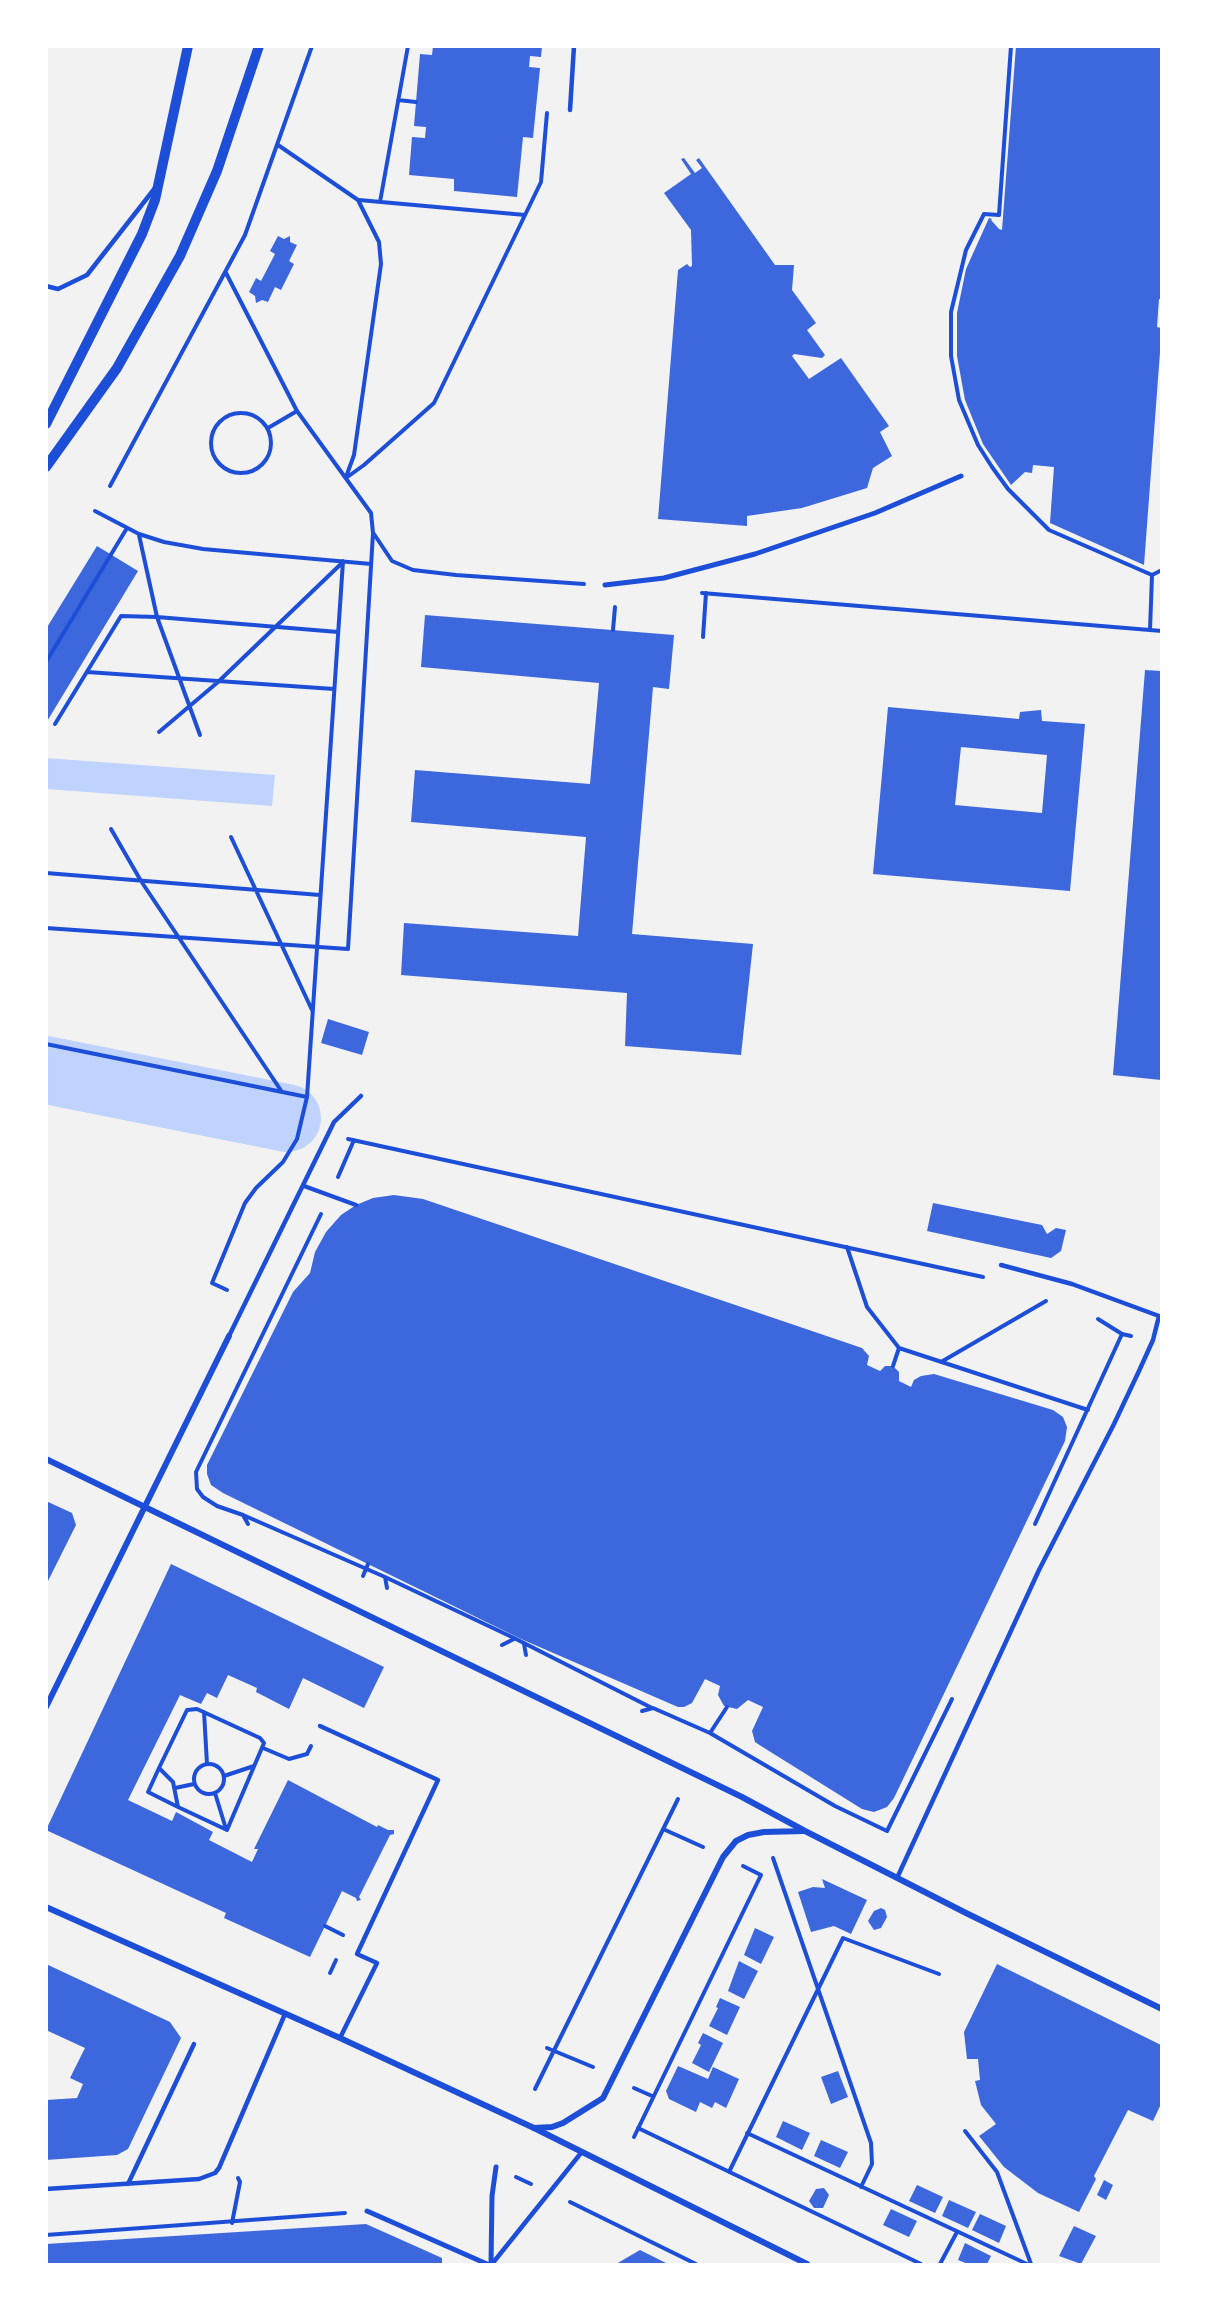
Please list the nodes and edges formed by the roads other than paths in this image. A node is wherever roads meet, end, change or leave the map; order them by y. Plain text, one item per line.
1 (188, 46) edge
2 (259, 46) edge
3 (574, 46) edge
4 (570, 110) dead end
5 (159, 183) junction
6 (46, 286) edge
7 (46, 424) edge
8 (46, 467) edge
9 (961, 476) dead end
10 (604, 585) dead end
11 (361, 1096) dead end
12 (304, 1186) junction
13 (356, 1204) dead end
14 (1001, 1265) dead end
15 (229, 1336) joint
16 (46, 1459) edge
17 (144, 1507) junction
18 (46, 1707) edge
19 (320, 1726) road end
20 (805, 1832) junction
21 (897, 1878) junction
22 (46, 1907) edge
23 (1161, 2009) edge
24 (285, 2014) junction
25 (340, 2038) junction
26 (194, 2044) dead end
27 (534, 2128) junction
28 (581, 2153) junction
29 (496, 2167) dead end
30 (128, 2184) junction
31 (46, 2189) edge
32 (367, 2211) road end
33 (490, 2265) edge
34 (807, 2265) edge

1 - 5 street
2 - 8 street
3 - 4 lane
5 - 6 lane
5 - 7 street
9 - 10 street
11 - 12 lane
12 - 13 lane
12 - 15 lane
14 - 21 lane
15 - 17 street
16 - 17 street
17 - 18 street
17 - 20 street
19 - 25 lane
20 - 21 street
20 - 27 street
21 - 23 street
22 - 24 street
24 - 25 street
24 - 30 lane
25 - 27 street
26 - 30 lane
27 - 28 street
28 - 33 lane
28 - 34 street
29 - 33 street
30 - 31 lane
32 - 33 street

